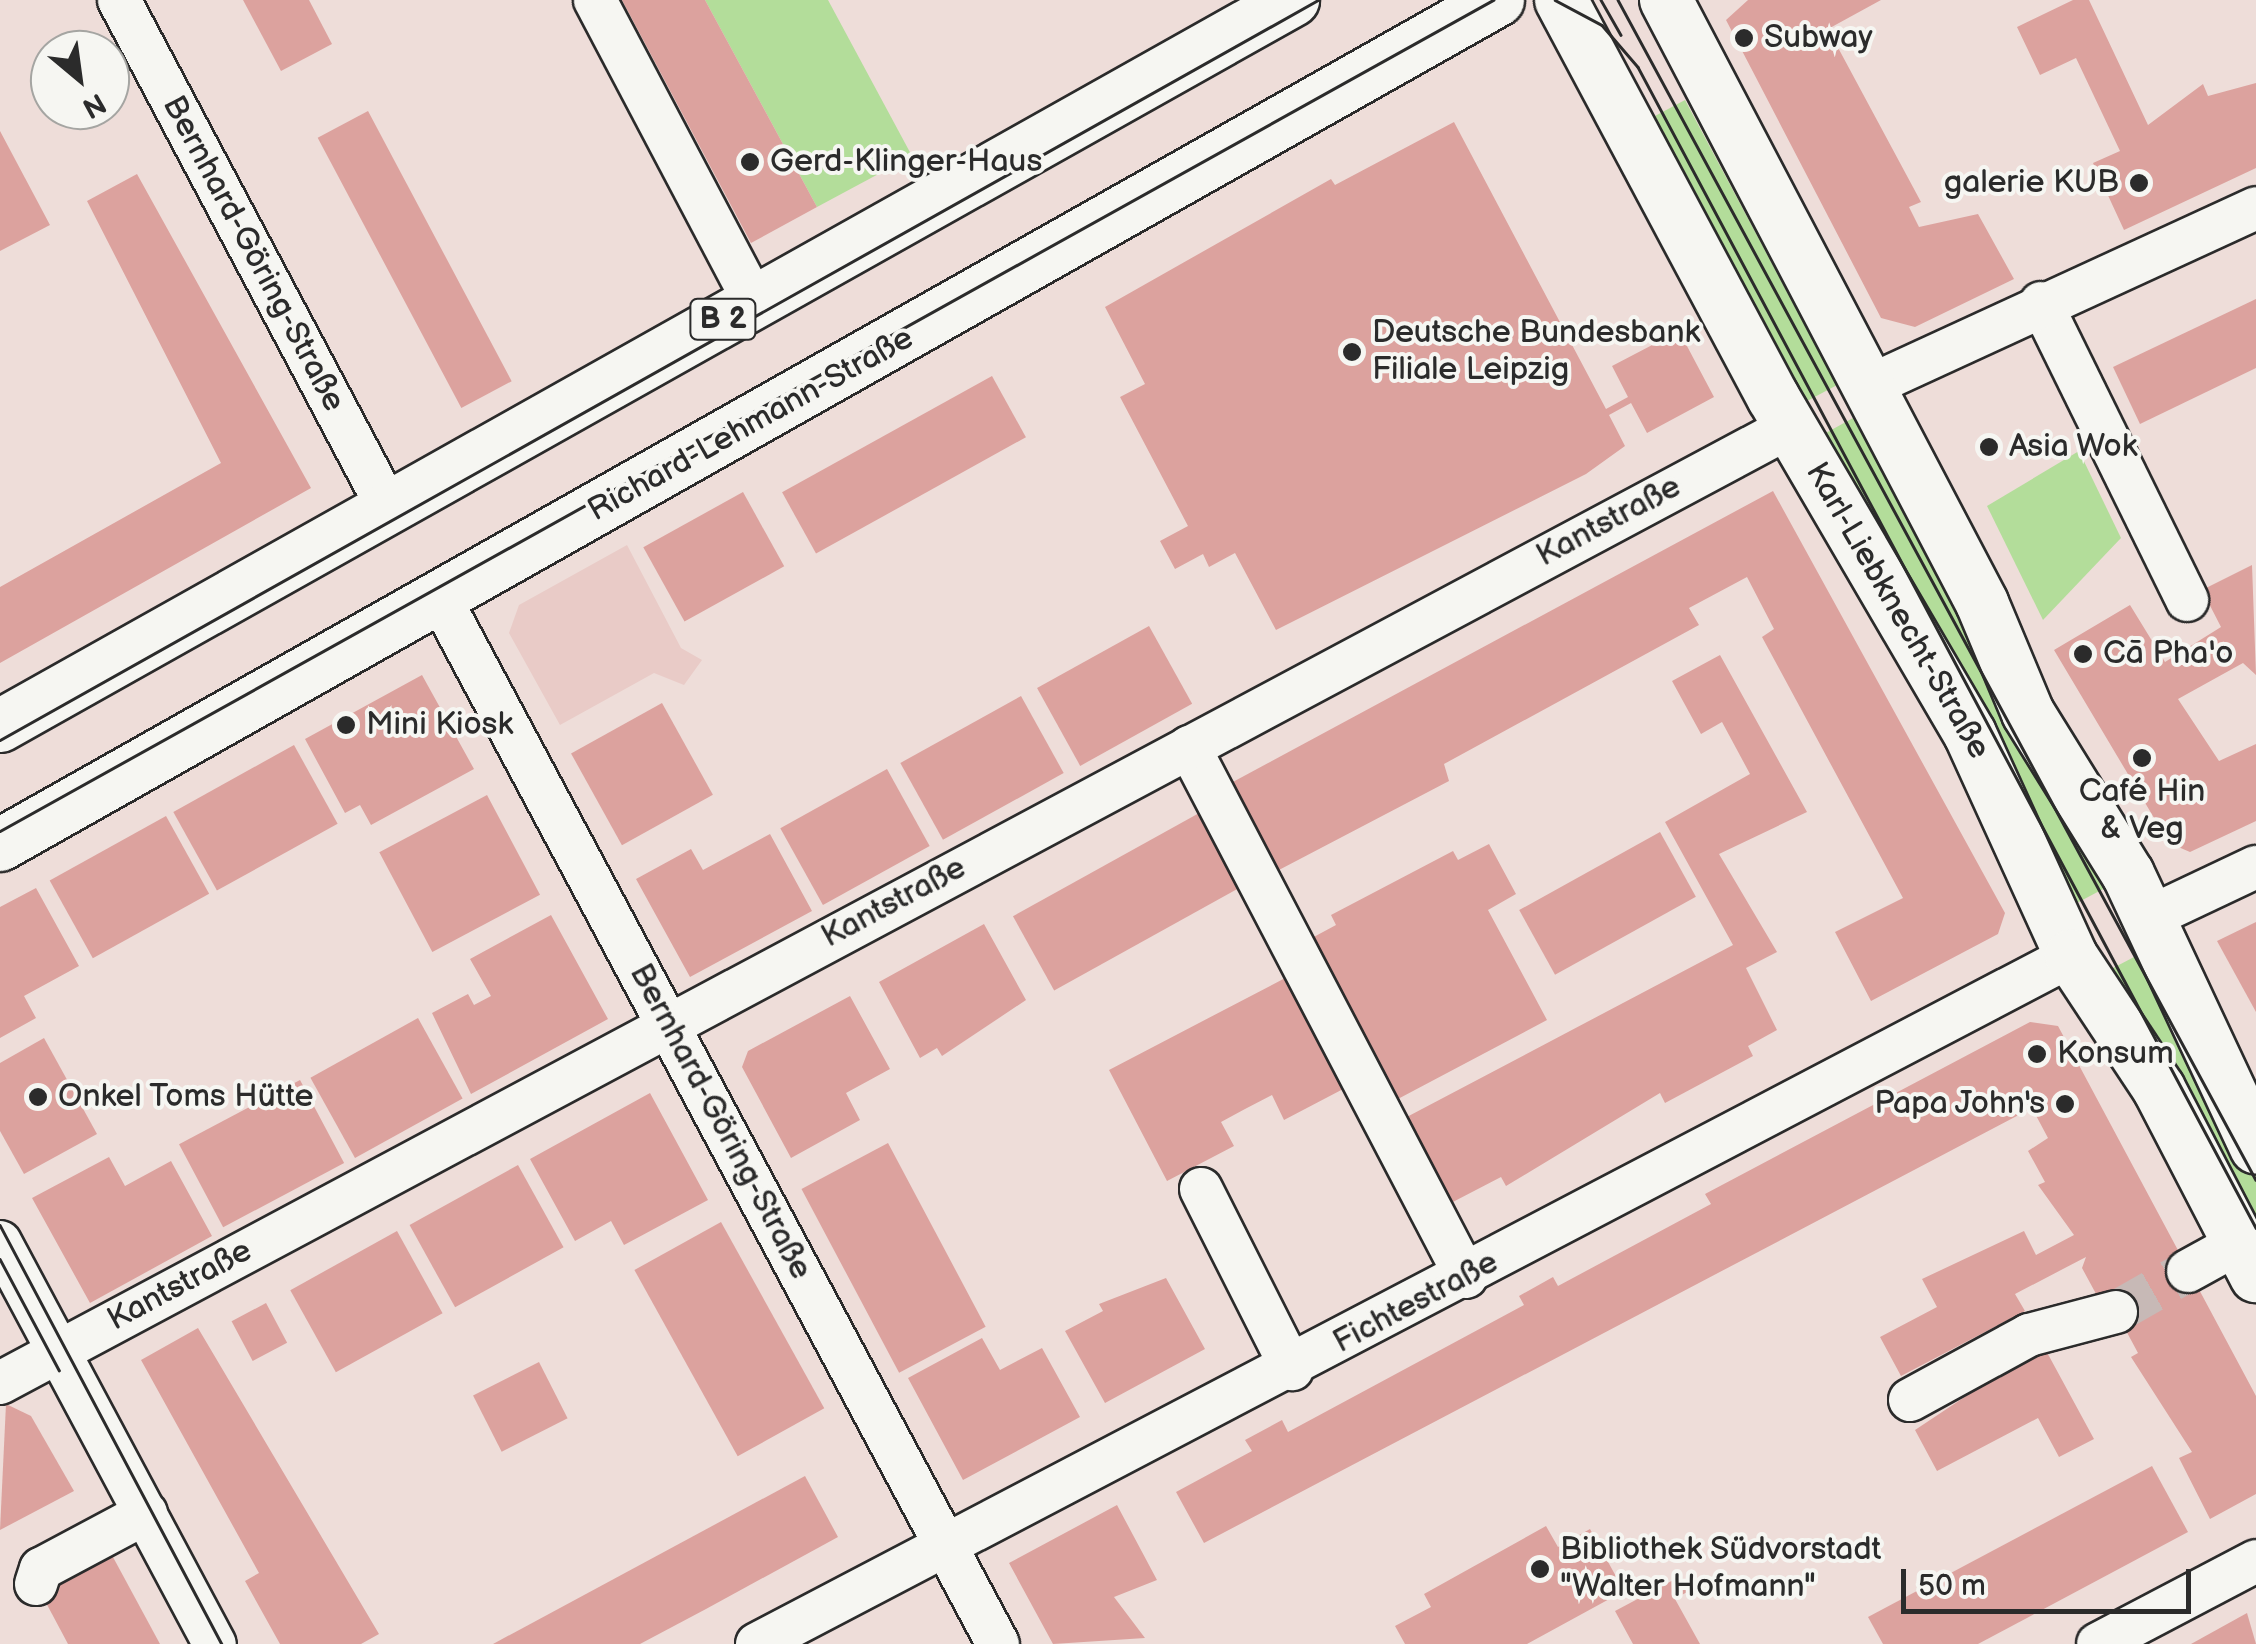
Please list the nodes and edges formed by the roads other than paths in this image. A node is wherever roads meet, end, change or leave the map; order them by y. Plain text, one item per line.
1 (119, 0) edge
2 (595, 0) edge
3 (1292, 0) edge
4 (1468, 0) edge
5 (1498, 0) edge
6 (1561, 0) edge
7 (1666, 0) edge
8 (1387, 66) junction
9 (2256, 208) edge
10 (754, 302) junction
11 (2041, 303) junction
12 (1864, 388) junction
13 (1790, 427) junction
14 (388, 508) junction
15 (441, 600) junction
16 (2187, 600) dead end
17 (0, 726) edge
18 (1189, 747) junction
19 (0, 845) edge
20 (2256, 868) edge
21 (2150, 917) junction
22 (2071, 956) junction
23 (668, 1023) junction
24 (2256, 1147) edge
25 (1201, 1189) dead end
26 (0, 1242) edge
27 (2248, 1260) edge
28 (2188, 1272) tunnel mouth
29 (1466, 1277) junction
30 (2116, 1312) tunnel mouth
31 (58, 1352) junction
32 (1292, 1369) junction
33 (0, 1383) edge
34 (1910, 1400) dead end
35 (146, 1513) junction
36 (947, 1548) junction
37 (2256, 1561) edge
38 (36, 1584) dead end
39 (215, 1644) edge
40 (757, 1644) edge
41 (998, 1644) edge
42 (2098, 1644) edge

1 - 14 street, Bernhard-Göring-Straße
2 - 10 street
3 - 10 main road, B 2
4 - 8 street
5 - 8 main road, Richard-Lehmann-Straße
6 - 13 main road, Karl-Liebknecht-Straße
7 - 12 main road, Karl-Liebknecht-Straße
8 - 15 main road, Richard-Lehmann-Straße
9 - 11 street
10 - 14 main road, B 2
11 - 12 street
11 - 16 street
12 - 21 main road, Karl-Liebknecht-Straße
13 - 18 street, Kantstraße
13 - 22 main road, Karl-Liebknecht-Straße
14 - 17 main road, B 2
15 - 19 main road, Richard-Lehmann-Straße
15 - 23 street, Bernhard-Göring-Straße
18 - 23 street, Kantstraße
18 - 29 street
20 - 21 street
21 - 24 main road, Karl-Liebknecht-Straße
22 - 27 main road, Karl-Liebknecht-Straße
22 - 29 street, Fichtestraße
23 - 31 street, Kantstraße
23 - 36 street, Bernhard-Göring-Straße
25 - 32 street
26 - 31 street
27 - 28 street
29 - 32 street, Fichtestraße
30 - 34 street
31 - 33 street, Kantstraße
31 - 35 street
32 - 36 street, Fichtestraße
35 - 38 street
35 - 39 street
36 - 40 street, Fichtestraße
36 - 41 street, Bernhard-Göring-Straße
37 - 42 street

